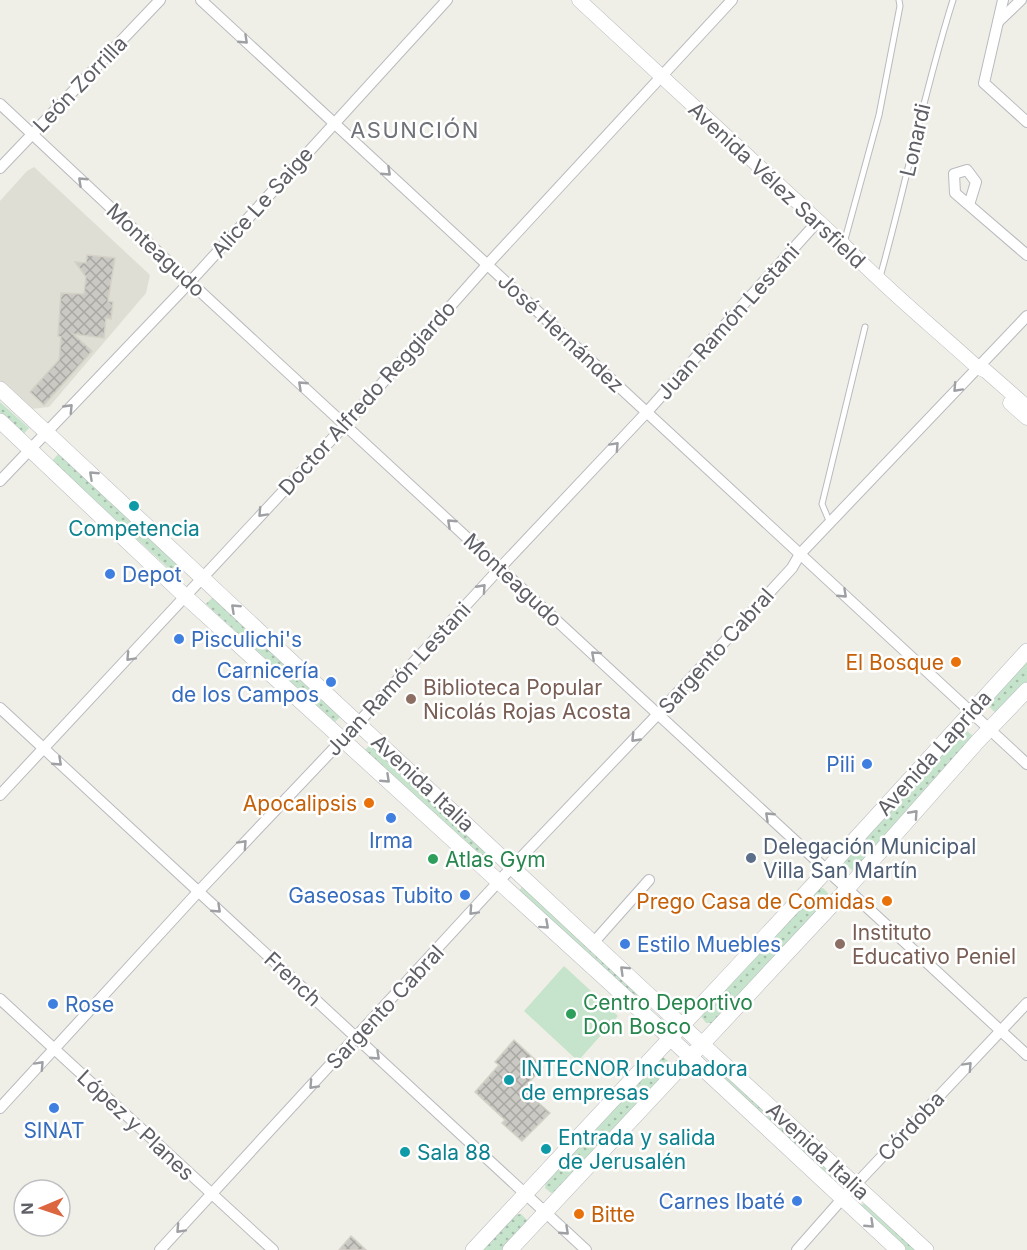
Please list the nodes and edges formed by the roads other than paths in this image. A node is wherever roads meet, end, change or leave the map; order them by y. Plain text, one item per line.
1 (160, 0) edge
2 (201, 0) edge
3 (447, 0) edge
4 (579, 0) edge
5 (732, 0) edge
6 (899, 0) edge
7 (953, 0) edge
8 (1003, 0) edge
9 (1021, 0) edge
10 (998, 23) junction
11 (661, 77) junction
12 (0, 104) edge
13 (1027, 122) edge
14 (334, 123) junction
15 (32, 134) junction
16 (0, 168) edge
17 (969, 205) dead end
18 (818, 221) junction
19 (844, 245) junction
20 (1027, 255) edge
21 (487, 265) junction
22 (879, 281) junction
23 (190, 282) junction
24 (1027, 316) edge
25 (865, 327) dead end
26 (976, 367) junction
27 (0, 389) edge
28 (1027, 407) edge
29 (646, 413) junction
30 (1027, 418) edge
31 (0, 421) edge
32 (345, 425) junction
33 (47, 432) junction
34 (30, 449) junction
35 (0, 481) edge
36 (830, 523) junction
37 (800, 554) junction
38 (500, 568) junction
39 (203, 578) junction
40 (186, 597) junction
41 (1027, 651) edge
42 (1027, 690) edge
43 (0, 708) edge
44 (659, 713) junction
45 (970, 713) junction
46 (358, 723) junction
47 (989, 729) junction
48 (343, 739) junction
49 (44, 748) junction
50 (1027, 764) edge
51 (0, 795) edge
52 (512, 867) junction
53 (827, 870) junction
54 (650, 880) dead end
55 (499, 883) junction
56 (847, 889) junction
57 (198, 892) junction
58 (594, 942) junction
59 (0, 999) edge
60 (1027, 1003) edge
61 (682, 1024) junction
62 (1001, 1031) junction
63 (356, 1038) junction
64 (670, 1039) junction
65 (702, 1043) junction
66 (55, 1049) junction
67 (1027, 1055) edge
68 (689, 1056) junction
69 (0, 1108) edge
70 (855, 1185) junction
71 (212, 1195) junction
72 (524, 1195) junction
73 (842, 1199) junction
74 (544, 1212) junction
75 (160, 1250) edge
76 (273, 1250) edge
77 (473, 1250) edge
78 (510, 1250) edge
79 (586, 1250) edge
80 (797, 1250) edge
81 (898, 1250) edge
82 (926, 1250) edge

1 - 15 street, León Zorrilla
2 -> 14 street, José Hernández
3 - 14 street, Alice Le Saige
4 - 11 street, Avenida Vélez Sarsfield
5 - 11 street, Doctor Alfredo Reggiardo
6 - 19 lane
7 - 22 lane, Lonardi
8 - 10 street
9 - 10 street
10 - 13 street
11 - 18 street, Avenida Vélez Sarsfield
11 - 21 street, Doctor Alfredo Reggiardo
12 - 15 street, Monteagudo
14 -> 21 street, José Hernández
14 - 23 street, Alice Le Saige
15 - 16 street, León Zorrilla
23 -> 15 street, Monteagudo
17 - 20 street
18 - 19 street, Avenida Vélez Sarsfield
18 - 29 street, Juan Ramón Lestani
19 - 22 street, Avenida Vélez Sarsfield
21 - 29 street, José Hernández
21 - 32 street, Doctor Alfredo Reggiardo
22 - 26 street, Avenida Vélez Sarsfield
32 -> 23 street, Monteagudo
33 -> 23 street, Alice Le Saige
24 - 26 street, Sargento Cabral
25 - 36 lane
26 - 28 street, Avenida Vélez Sarsfield
26 - 30 street, Avenida Vélez Sarsfield
26 -> 36 street, Sargento Cabral
27 - 33 main road, Avenida Italia
29 - 37 street, José Hernández
38 -> 29 street, Juan Ramón Lestani
31 - 34 main road, Avenida Italia
38 -> 32 street, Monteagudo
32 -> 39 street, Doctor Alfredo Reggiardo
33 - 34 street, Alice Le Saige
39 -> 33 main road, Avenida Italia
34 - 35 street, Alice Le Saige
34 - 40 main road, Avenida Italia
36 - 37 street, Sargento Cabral
37 - 44 street, Sargento Cabral
37 -> 45 street, José Hernández
44 -> 38 street, Monteagudo
46 -> 38 street, Juan Ramón Lestani
39 - 40 street, Doctor Alfredo Reggiardo
46 -> 39 main road, Avenida Italia
40 - 48 main road, Avenida Italia
40 -> 49 street, Doctor Alfredo Reggiardo
41 - 45 main road, Avenida Laprida
42 - 47 main road, Avenida Laprida
43 - 49 street, French
44 -> 52 street, Sargento Cabral
53 -> 44 street, Monteagudo
45 - 47 street, José Hernández
45 - 53 main road, Avenida Laprida
46 - 48 street, Juan Ramón Lestani
46 - 52 main road, Avenida Italia
47 - 50 street, José Hernández
56 -> 47 main road, Avenida Laprida
48 -> 55 main road, Avenida Italia
57 -> 48 street, Juan Ramón Lestani
49 - 51 street, Doctor Alfredo Reggiardo
49 -> 57 street, French
52 - 55 street, Sargento Cabral
52 - 58 main road, Avenida Italia
53 - 56 street, Monteagudo
53 - 61 main road, Avenida Laprida
54 - 58 street
55 -> 63 street, Sargento Cabral
55 -> 64 main road, Avenida Italia
56 - 62 street, Monteagudo
56 - 65 main road, Avenida Laprida
57 -> 63 street, French
57 - 66 street, Juan Ramón Lestani
61 -> 58 main road, Avenida Italia
59 - 66 street, López y Planes
60 - 62 street, Córdoba
61 - 64 main road, Avenida Laprida
61 - 65 main road, Avenida Italia
62 - 67 street, Monteagudo
70 -> 62 street, Córdoba
63 -> 71 street, Sargento Cabral
63 -> 72 street, French
64 - 68 main road, Avenida Italia
64 - 72 main road, Avenida Laprida
65 - 68 main road, Avenida Laprida
65 - 70 main road, Avenida Italia
69 -> 66 street, Juan Ramón Lestani
66 - 71 street, López y Planes
68 - 73 main road, Avenida Italia
68 - 74 main road, Avenida Laprida
70 - 73 street, Córdoba
70 - 82 main road, Avenida Italia
71 -> 75 street, Sargento Cabral
71 - 76 street, López y Planes
72 - 74 street, French
72 - 77 main road, Avenida Laprida
73 - 80 street, Córdoba
73 -> 81 main road, Avenida Italia
74 - 78 main road, Avenida Laprida
74 -> 79 street, French

